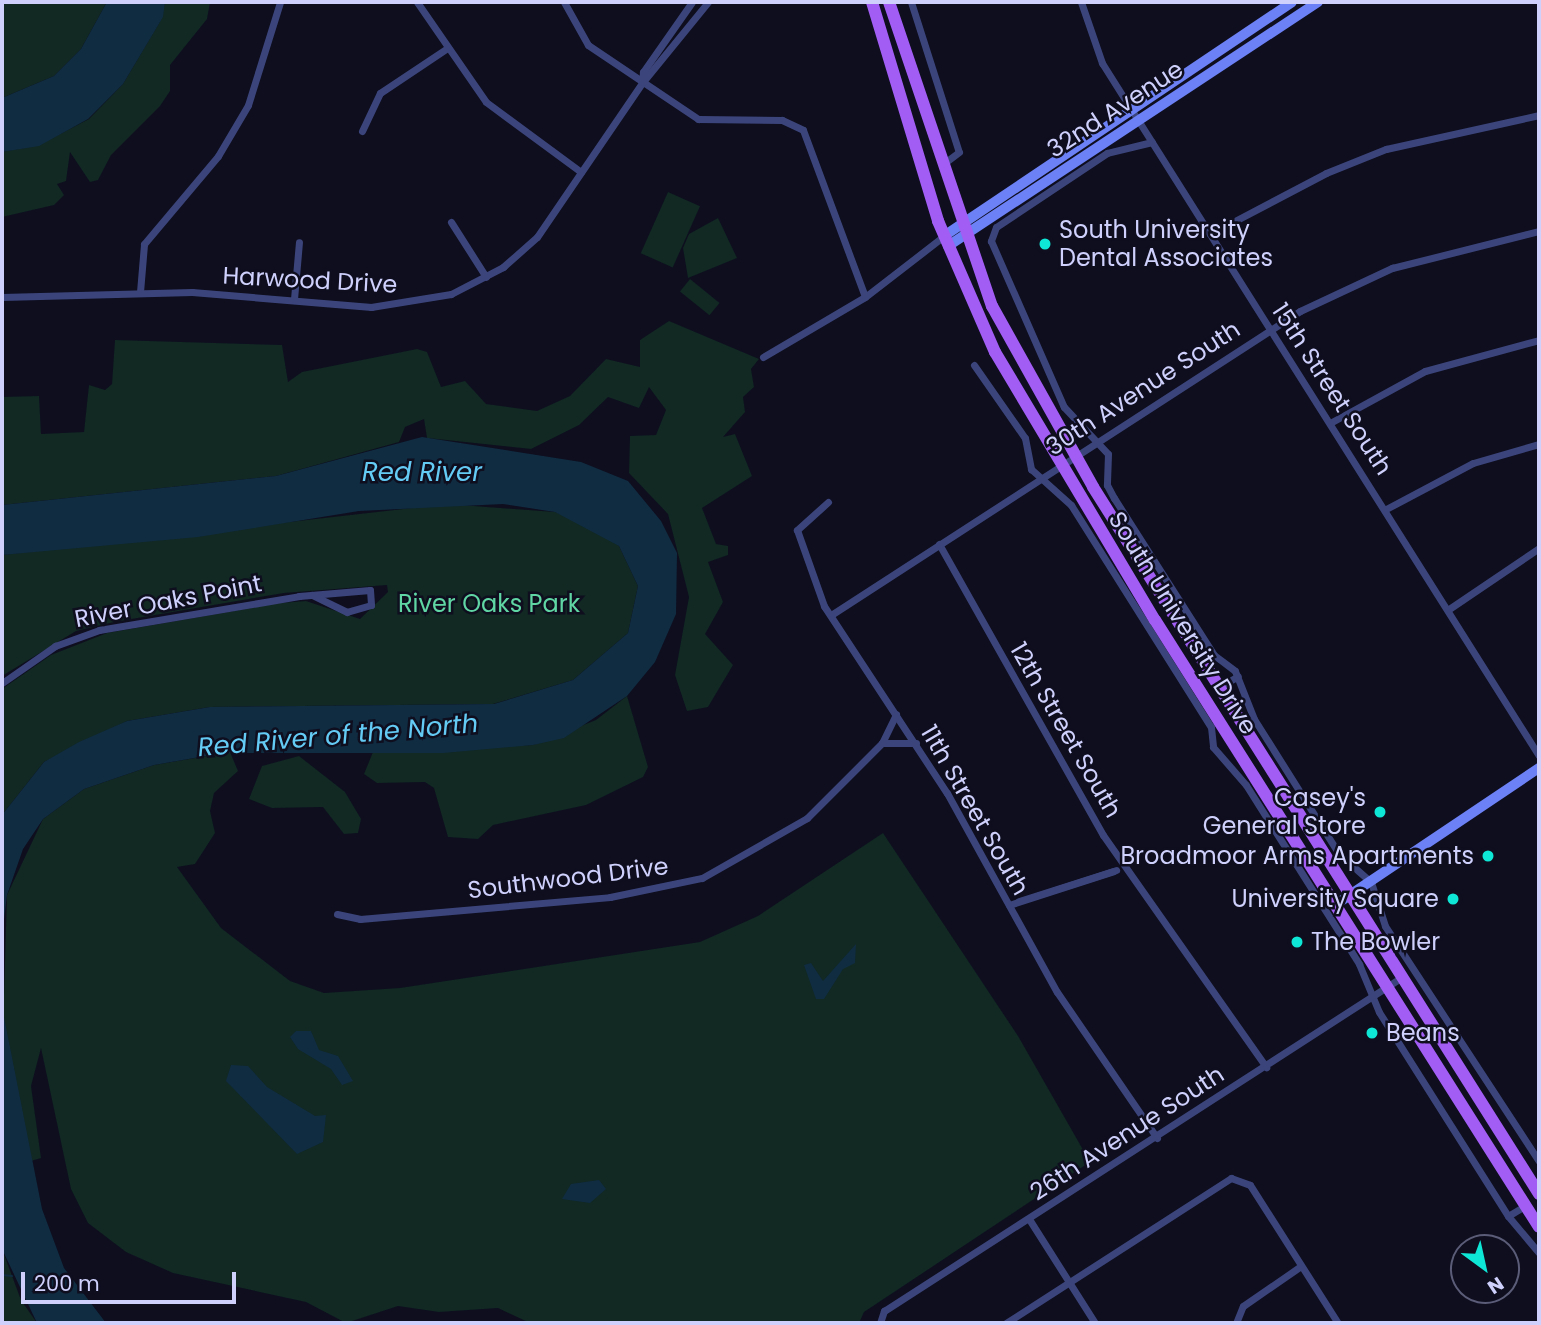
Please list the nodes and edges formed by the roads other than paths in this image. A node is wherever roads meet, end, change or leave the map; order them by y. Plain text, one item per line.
1 (280, 2) edge
2 (417, 2) edge
3 (564, 2) edge
4 (692, 2) edge
5 (707, 2) edge
6 (872, 2) edge
7 (889, 2) edge
8 (911, 2) edge
9 (1081, 2) edge
10 (1292, 2) edge
11 (1318, 2) edge
12 (446, 50) junction
13 (642, 83) junction
14 (1129, 106) junction
15 (1539, 116) edge
16 (1137, 119) junction
17 (362, 131) dead end
18 (1152, 142) junction
19 (941, 166) junction
20 (581, 172) junction
21 (451, 222) dead end
22 (964, 228) junction
23 (1539, 231) edge
24 (1210, 234) junction
25 (946, 241) junction
26 (299, 242) dead end
27 (486, 277) junction
28 (140, 292) junction
29 (2, 297) edge
30 (865, 297) junction
31 (293, 299) junction
32 (1270, 329) junction
33 (1539, 340) edge
34 (763, 357) dead end
35 (974, 365) dead end
36 (1330, 423) junction
37 (1098, 441) junction
38 (1539, 444) edge
39 (1075, 456) junction
40 (1061, 464) junction
41 (1039, 478) junction
42 (828, 502) dead end
43 (1386, 509) junction
44 (939, 544) junction
45 (1539, 548) edge
46 (312, 595) junction
47 (1449, 608) junction
48 (831, 615) junction
49 (1166, 638) junction
50 (1238, 676) junction
51 (2, 683) edge
52 (1218, 688) junction
53 (896, 713) junction
54 (882, 743) junction
55 (916, 743) junction
56 (1235, 747) junction
57 (1539, 756) edge
58 (1221, 759) junction
59 (1539, 768) edge
60 (1283, 790) junction
61 (1124, 866) junction
62 (1371, 882) junction
63 (1350, 896) junction
64 (1009, 905) junction
65 (1335, 905) junction
66 (337, 914) dead end
67 (1402, 977) junction
68 (1387, 988) junction
69 (1371, 999) junction
70 (1266, 1067) junction
71 (1157, 1138) junction
72 (1488, 1145) junction
73 (1539, 1161) edge
74 (1538, 1191) edge
75 (1525, 1205) junction
76 (1539, 1209) edge
77 (1508, 1216) junction
78 (1029, 1219) junction
79 (1539, 1227) edge
80 (1539, 1253) edge
81 (1301, 1266) junction
82 (1069, 1283) junction
83 (880, 1323) edge
84 (1006, 1323) edge
85 (1095, 1323) edge
86 (1236, 1323) edge
87 (1338, 1323) edge

1 - 28 street
2 - 12 street
3 - 13 street
4 - 13 street, Harwood Drive
5 - 13 street, Harwood Drive
6 - 25 main road, South University Drive
7 - 19 main road, South University Drive
8 - 19 street
9 - 14 street, 15th Street South
10 - 14 main road, 32nd Avenue
11 - 16 main road, 32nd Avenue
12 - 17 street
12 - 20 street
13 - 20 street, Harwood Drive
13 - 30 street
14 - 16 street, 15th Street South
14 - 22 main road, 32nd Avenue
15 - 24 street
16 - 18 street, 15th Street South
16 - 22 main road, 32nd Avenue
18 - 24 street, 15th Street South
18 - 37 street
19 - 22 main road, South University Drive
20 - 27 street, Harwood Drive
21 - 27 street
22 - 25 main road, 32nd Avenue
22 - 39 main road, South University Drive
23 - 32 street, 30th Avenue South
24 - 32 street, 15th Street South
25 - 30 street, 32nd Avenue
25 - 40 main road, South University Drive
26 - 31 street
27 - 31 street, Harwood Drive
28 - 29 street, Harwood Drive
28 - 31 street, Harwood Drive
30 - 34 street, 32nd Avenue
32 - 36 street, 15th Street South
32 - 37 street, 30th Avenue South
33 - 36 street
35 - 41 street
36 - 43 street, 15th Street South
37 - 39 street, 30th Avenue South
37 - 50 street
38 - 43 street
39 - 40 street, 30th Avenue South
39 - 52 main road, South University Drive
40 - 41 street, 30th Avenue South
40 - 49 main road, South University Drive
41 - 44 street, 30th Avenue South
41 - 58 street
42 - 48 street, 11th Street South
43 - 47 street, 15th Street South
44 - 48 street, 30th Avenue South
44 - 61 street, 12th Street South
45 - 47 street
46 - 46 street, River Oaks Point
46 - 51 street, River Oaks Point
47 - 57 street, 15th Street South
48 - 53 street, 11th Street South
49 - 52 main road
49 - 56 main road, South University Drive
50 - 52 street
50 - 62 street
52 - 60 main road, South University Drive
53 - 54 street, Southwood Drive
53 - 55 street, 11th Street South
54 - 55 street
54 - 66 street, Southwood Drive
55 - 64 street, 11th Street South
56 - 58 street
56 - 60 main road
56 - 65 main road, South University Drive
58 - 69 street
59 - 62 main road
60 - 63 main road, South University Drive
61 - 64 street
61 - 70 street, 12th Street South
62 - 63 main road
62 - 73 street
63 - 65 main road
63 - 67 main road, South University Drive
64 - 71 street, 11th Street South
65 - 68 main road, South University Drive
67 - 68 street, 26th Avenue South
67 - 74 main road, South University Drive
68 - 69 street, 26th Avenue South
68 - 72 main road, South University Drive
69 - 70 street, 26th Avenue South
69 - 77 street
70 - 71 street, 26th Avenue South
71 - 78 street, 26th Avenue South
72 - 74 main road
72 - 75 main road, South University Drive
75 - 76 main road
75 - 77 street
75 - 79 main road, South University Drive
77 - 80 street
78 - 82 street
78 - 83 street, 26th Avenue South
81 - 82 street
81 - 86 street
81 - 87 street
82 - 84 street
82 - 85 street

